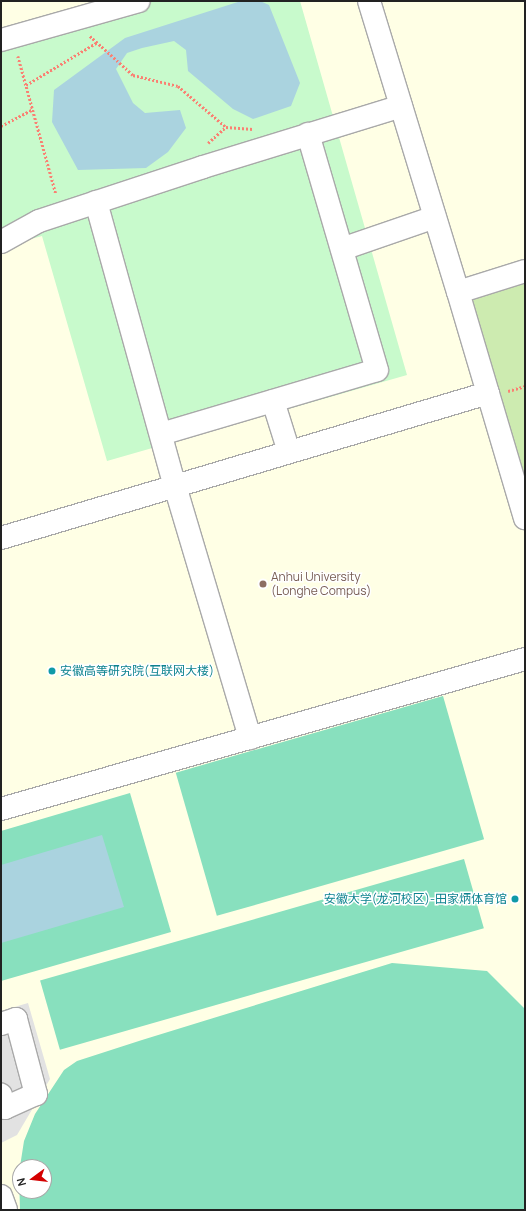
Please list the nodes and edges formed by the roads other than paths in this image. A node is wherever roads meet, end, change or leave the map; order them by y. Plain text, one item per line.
1 (139, 1) edge
2 (369, 1) edge
3 (7, 38) edge
4 (401, 106) junction
5 (308, 134) junction
6 (96, 202) junction
7 (435, 217) junction
8 (1, 242) edge
9 (342, 249) junction
10 (525, 271) edge
11 (458, 292) junction
12 (488, 393) junction
13 (273, 401) junction
14 (161, 434) junction
15 (289, 452) junction
16 (175, 486) junction
17 (525, 518) edge
18 (1, 538) edge
19 (525, 659) edge
20 (250, 738) junction
21 (1, 810) edge
22 (1, 1024) edge
23 (1, 1095) edge
24 (1, 1196) edge
25 (6, 1210) edge

1 - 3 lane
2 - 4 lane
4 - 5 lane
4 - 7 lane
5 - 6 lane
5 - 9 lane
6 - 8 lane
6 - 14 lane
7 - 9 lane
7 - 11 lane
9 - 13 lane
10 - 11 lane
11 - 12 lane
12 - 15 lane
12 - 17 lane
13 - 14 lane
13 - 15 lane
14 - 16 lane
15 - 16 lane
16 - 18 lane
16 - 20 lane
19 - 20 lane
20 - 21 lane
22 - 23 lane
24 - 25 lane

